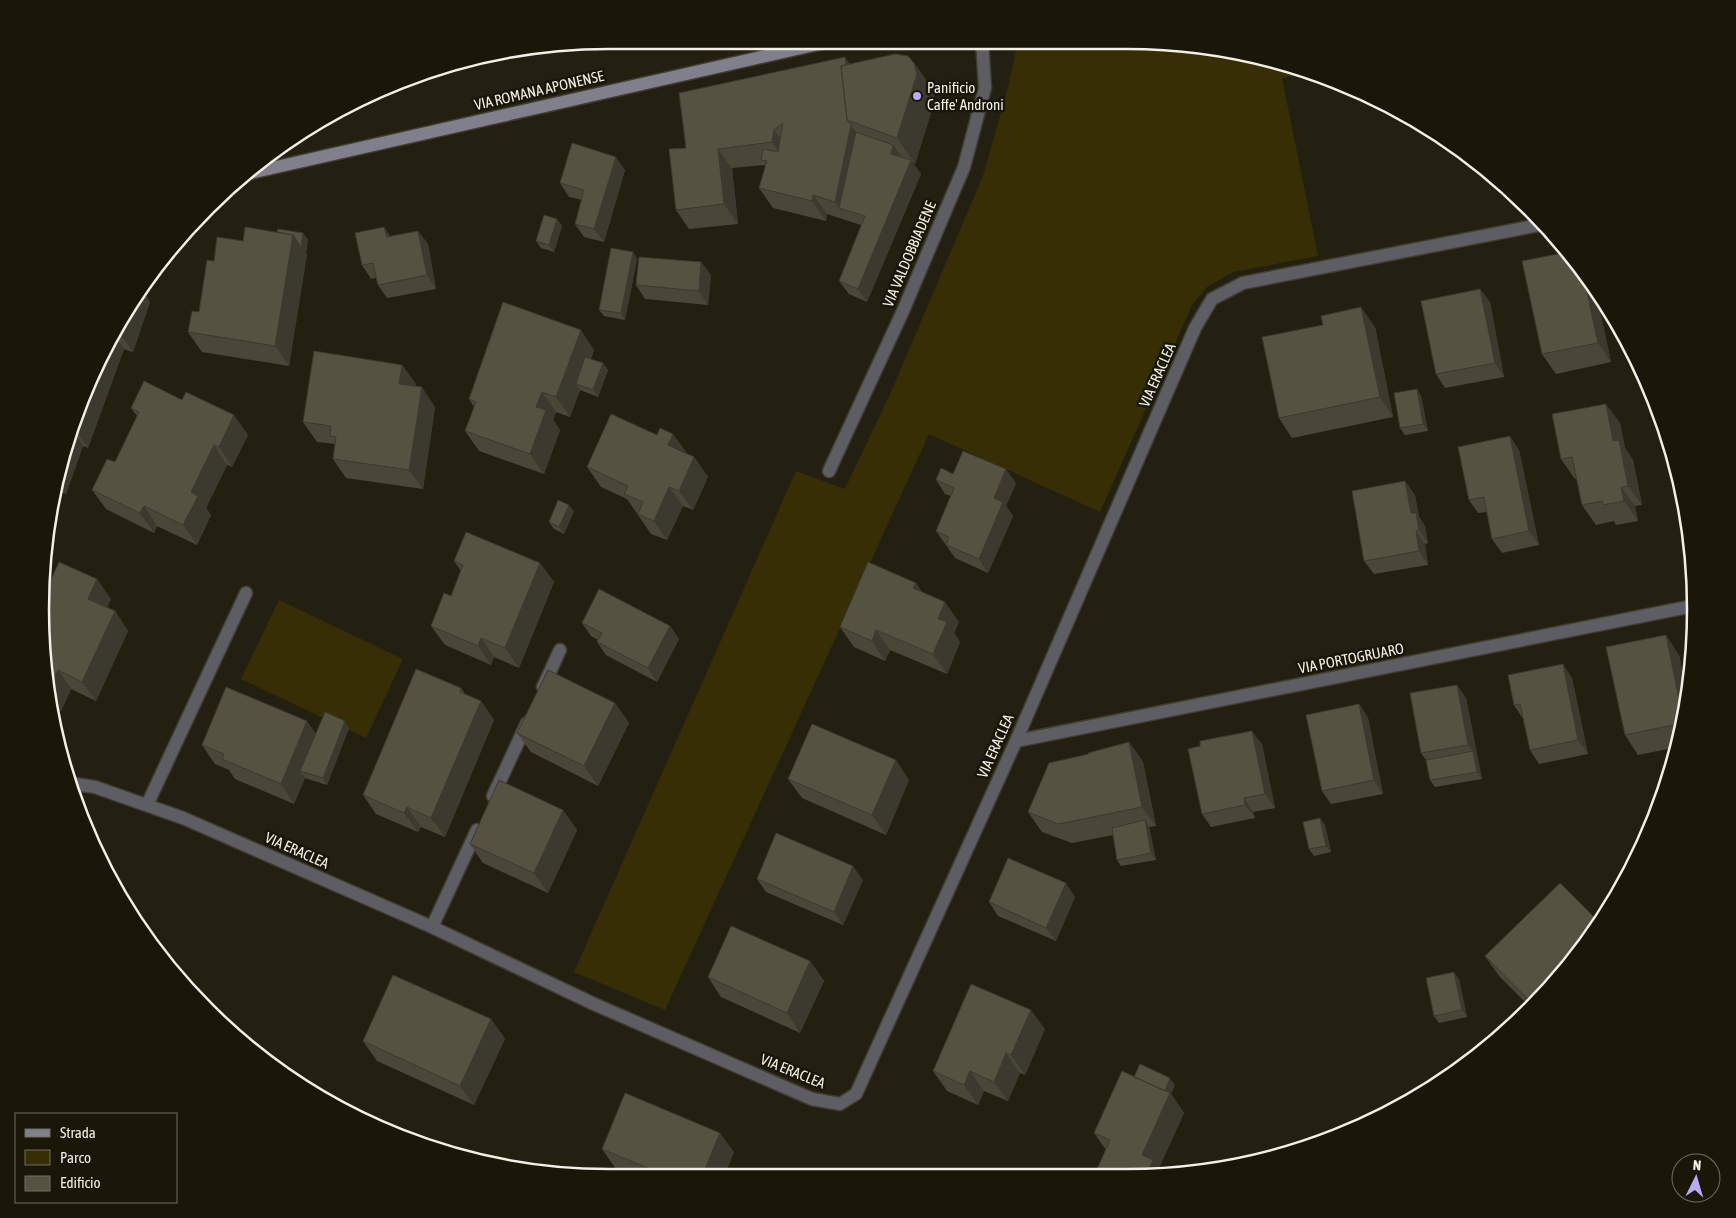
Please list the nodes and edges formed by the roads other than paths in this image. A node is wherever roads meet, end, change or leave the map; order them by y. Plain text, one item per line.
1 (796, 49) edge
2 (983, 49) edge
3 (261, 170) edge
4 (1535, 226) edge
5 (830, 471) dead end
6 (246, 593) dead end
7 (1687, 607) edge
8 (560, 650) dead end
9 (540, 695) edge
10 (531, 713) edge
11 (1016, 741) junction
12 (77, 784) edge
13 (147, 805) junction
14 (432, 927) junction

1 - 3 street, VIA ROMANA APONENSE
2 - 5 street, VIA VALDOBBIADENE
4 - 11 street, VIA ERACLEA
6 - 13 street
7 - 11 street, VIA PORTOGRUARO
8 - 9 street
10 - 14 street
11 - 14 street, VIA ERACLEA
12 - 13 street, VIA ERACLEA
13 - 14 street, VIA ERACLEA

